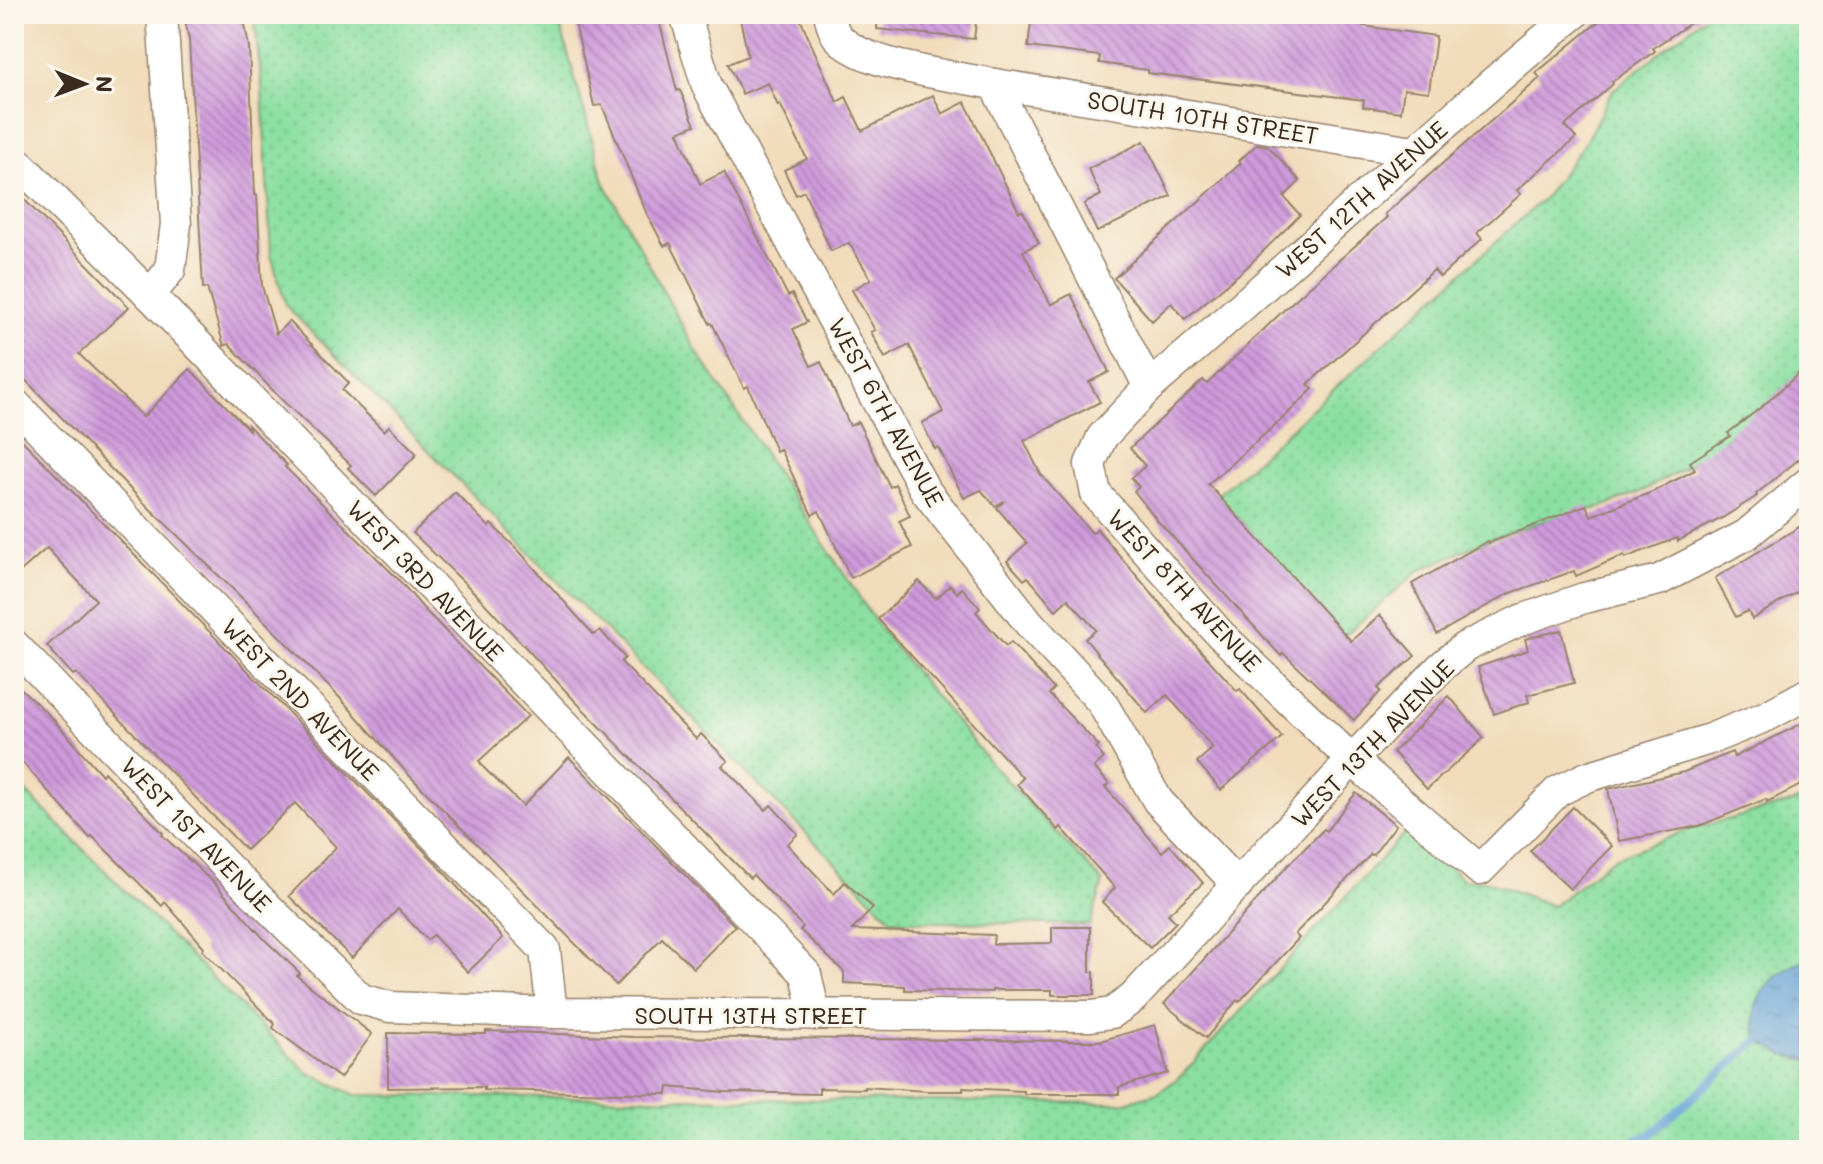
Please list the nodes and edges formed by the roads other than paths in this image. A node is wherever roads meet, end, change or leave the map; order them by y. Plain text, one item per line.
1 (162, 14) edge
2 (685, 14) edge
3 (829, 14) edge
4 (1574, 14) edge
5 (994, 84) junction
6 (1413, 151) junction
7 (14, 159) edge
8 (150, 295) junction
9 (1149, 387) junction
10 (14, 403) edge
11 (1809, 482) edge
12 (14, 645) edge
13 (1809, 693) edge
14 (1352, 760) junction
15 (1238, 885) junction
16 (390, 1007) joint
17 (552, 1013) junction
18 (1112, 1013) joint
19 (815, 1015) junction

1 - 8 street
2 - 15 street, WEST 6TH AVENUE
3 - 5 street
4 - 6 street, WEST 12TH AVENUE
5 - 6 street, SOUTH 10TH STREET
5 - 9 street
6 - 9 street, WEST 12TH AVENUE
7 - 8 street, WEST 3RD AVENUE
8 - 19 street, WEST 3RD AVENUE
9 - 14 street, WEST 8TH AVENUE
10 - 17 street, WEST 2ND AVENUE
11 - 14 street, WEST 13TH AVENUE
12 - 16 street, WEST 1ST AVENUE
13 - 14 street, WEST 8TH AVENUE
14 - 15 street, WEST 13TH AVENUE
15 - 18 street, WEST 13TH AVENUE
16 - 17 street, SOUTH 13TH STREET
17 - 19 street, SOUTH 13TH STREET
18 - 19 street, SOUTH 13TH STREET

